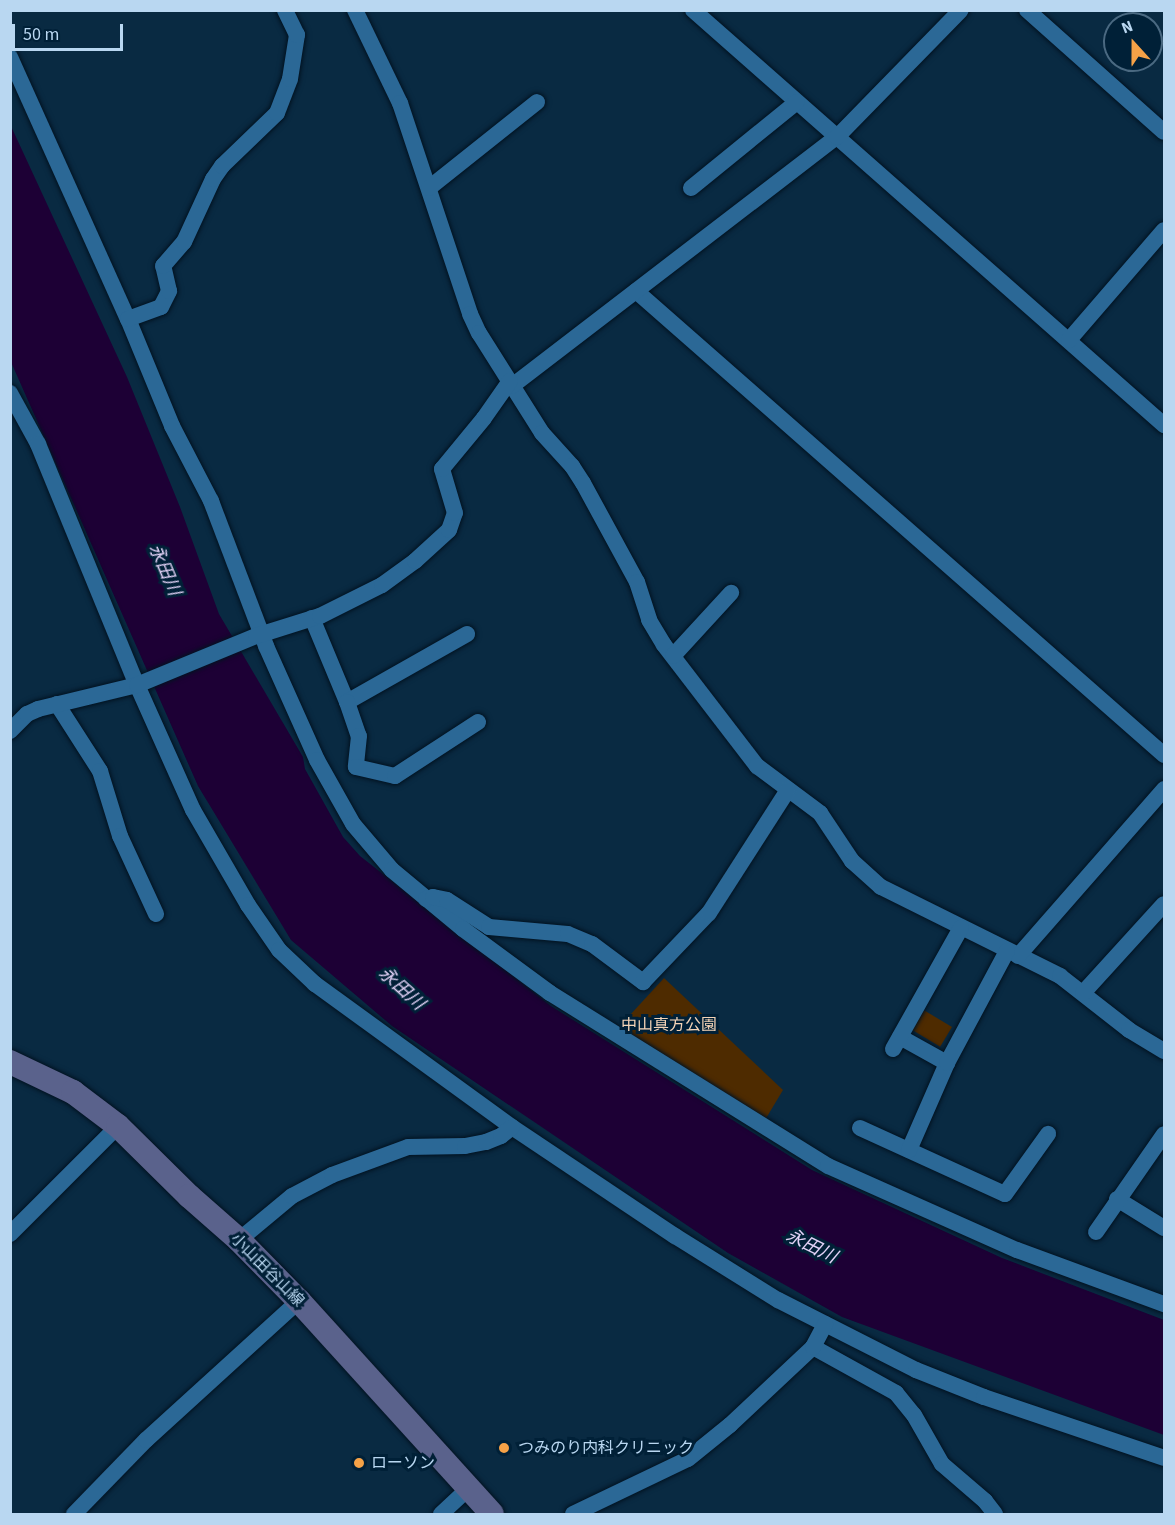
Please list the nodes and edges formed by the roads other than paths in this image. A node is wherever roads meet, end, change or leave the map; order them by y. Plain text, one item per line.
1 (285, 10) edge
2 (355, 10) edge
3 (693, 10) edge
4 (962, 10) edge
5 (1027, 10) edge
6 (10, 57) edge
7 (537, 102) dead end
8 (797, 102) junction
9 (1164, 132) edge
10 (837, 137) junction
11 (691, 188) dead end
12 (429, 189) junction
13 (1164, 230) edge
14 (636, 291) junction
15 (128, 318) junction
16 (1069, 340) junction
17 (511, 384) junction
18 (10, 393) edge
19 (1164, 424) edge
20 (732, 593) dead end
21 (312, 618) junction
22 (466, 634) dead end
23 (259, 635) junction
24 (673, 656) junction
25 (137, 685) junction
26 (347, 702) junction
27 (57, 704) junction
28 (478, 722) dead end
29 (10, 731) edge
30 (1164, 755) edge
31 (1164, 789) edge
32 (788, 790) junction
33 (426, 899) junction
34 (1164, 904) edge
35 (156, 914) dead end
36 (961, 928) junction
37 (1012, 953) junction
38 (1083, 993) junction
39 (1164, 1052) edge
40 (10, 1062) edge
41 (947, 1063) junction
42 (118, 1126) junction
43 (512, 1127) junction
44 (860, 1128) dead end
45 (1048, 1134) dead end
46 (1164, 1134) edge
47 (909, 1150) junction
48 (1117, 1199) junction
49 (1164, 1228) edge
50 (1096, 1232) dead end
51 (10, 1234) edge
52 (239, 1240) junction
53 (299, 1301) junction
54 (1164, 1304) edge
55 (825, 1324) junction
56 (813, 1347) junction
57 (1164, 1458) edge
58 (468, 1489) junction
59 (74, 1515) edge
60 (441, 1515) edge
61 (492, 1515) edge
62 (573, 1515) edge
63 (995, 1515) edge

1 - 15 street
2 - 12 street
3 - 8 street
4 - 10 street
5 - 9 street
6 - 15 street
7 - 12 street
8 - 10 street
8 - 11 street
10 - 14 street
10 - 16 street
12 - 17 street
13 - 16 street
14 - 17 street
14 - 30 street
15 - 23 street
16 - 19 street
17 - 21 street
17 - 24 street
18 - 25 street
20 - 24 street
21 - 23 street
21 - 26 street
22 - 26 street
23 - 25 street
23 - 33 street
24 - 32 street
25 - 27 street
25 - 43 street
26 - 28 street
27 - 29 street
27 - 35 street
31 - 37 street
32 - 33 street
32 - 36 street
33 - 54 street
34 - 38 street
36 - 37 street
36 - 41 street
37 - 38 street
37 - 41 street
38 - 39 street
40 - 42 main road, 小山田谷山線
41 - 47 street
42 - 51 street
42 - 52 main road, 小山田谷山線
43 - 52 street
43 - 55 street
44 - 47 street
45 - 47 street
46 - 48 street
48 - 49 street
48 - 50 street
52 - 53 main road, 小山田谷山線
53 - 58 main road, 小山田谷山線
53 - 59 street
55 - 56 street
55 - 57 street
56 - 62 street
56 - 63 street
58 - 60 street
58 - 61 main road, 小山田谷山線

